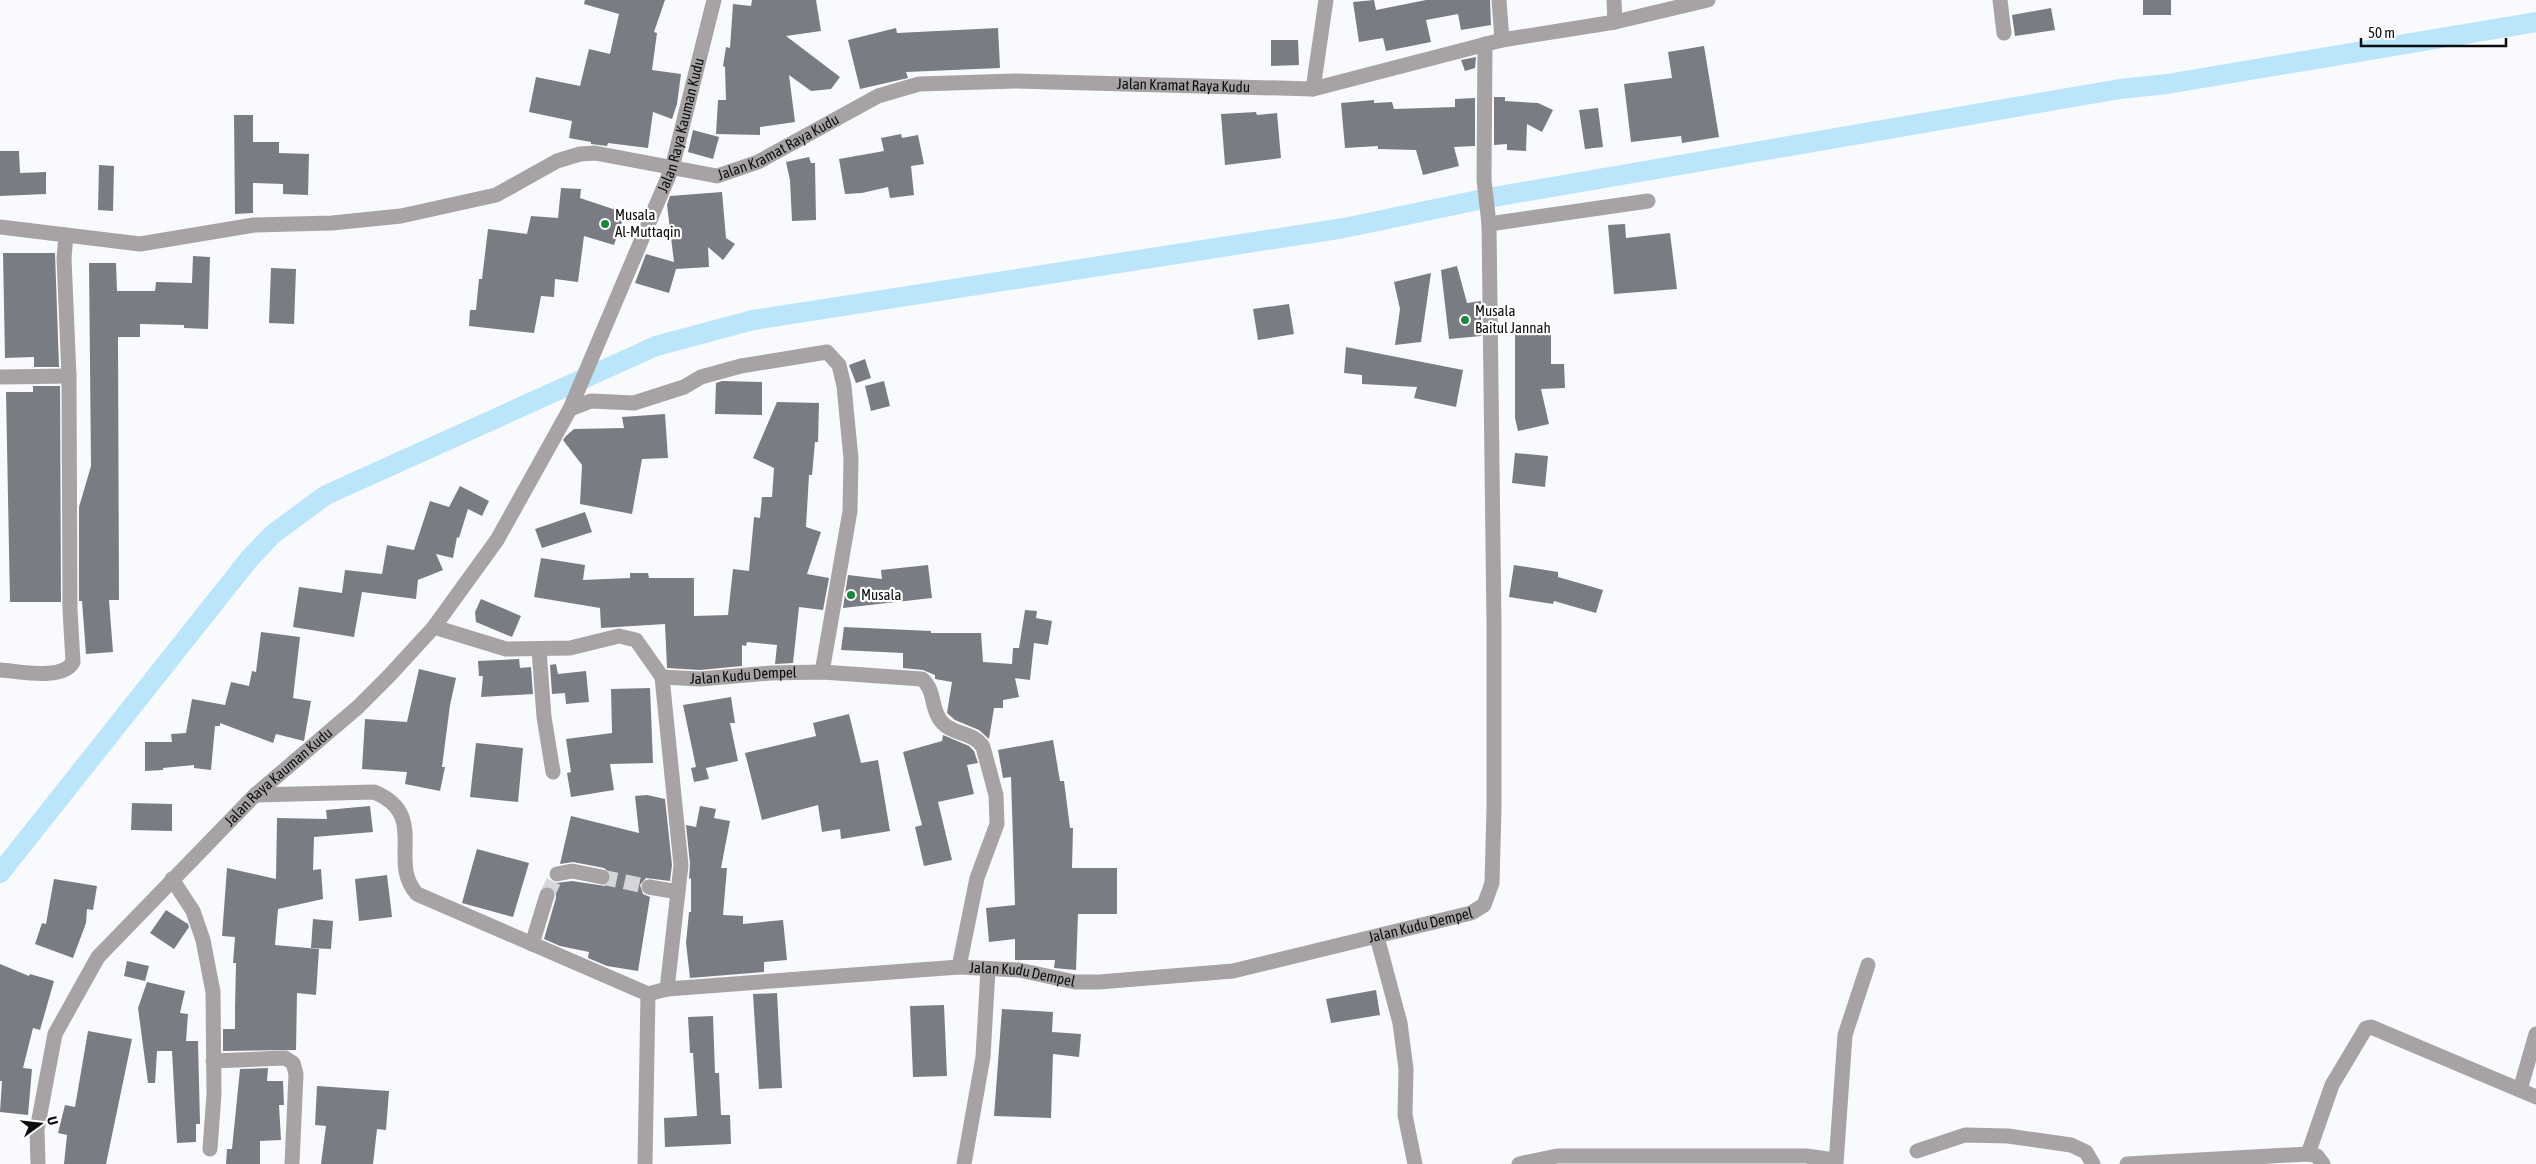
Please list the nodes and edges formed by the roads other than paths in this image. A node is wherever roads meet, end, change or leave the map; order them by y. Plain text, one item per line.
1 (714, 0) edge
2 (1326, 0) edge
3 (1499, 0) edge
4 (1614, 0) edge
5 (1708, 0) edge
6 (2000, 0) edge
7 (1615, 22) junction
8 (2004, 33) dead end
9 (1502, 40) junction
10 (1485, 44) junction
11 (1313, 89) junction
12 (672, 168) junction
13 (1648, 201) dead end
14 (1488, 217) junction
15 (0, 227) edge
16 (66, 234) junction
17 (69, 376) junction
18 (0, 377) edge
19 (570, 408) junction
20 (434, 627) junction
21 (539, 650) junction
22 (0, 670) edge
23 (822, 672) junction
24 (662, 677) junction
25 (553, 772) dead end
26 (254, 795) junction
27 (557, 874) dead end
28 (602, 877) tunnel mouth
29 (172, 880) junction
30 (649, 887) tunnel mouth
31 (678, 892) junction
32 (547, 895) tunnel mouth
33 (1377, 937) junction
34 (532, 944) junction
35 (1868, 965) dead end
36 (959, 967) junction
37 (988, 969) junction
38 (667, 989) junction
39 (648, 994) junction
40 (2536, 1034) edge
41 (214, 1061) junction
42 (2520, 1090) junction
43 (2536, 1097) edge
44 (210, 1149) dead end
45 (1917, 1151) dead end
46 (2308, 1154) junction
47 (1836, 1162) edge
48 (38, 1164) edge
49 (292, 1164) edge
50 (645, 1164) edge
51 (964, 1164) edge
52 (1415, 1164) edge
53 (1519, 1164) edge
54 (2093, 1164) edge
55 (2126, 1164) edge
56 (2323, 1164) edge

1 - 12 street, Jalan Raya Kauman Kudu
2 - 11 street
3 - 9 street
4 - 7 street
5 - 7 street, Jalan Kramat Raya Kudu
6 - 8 street
7 - 9 street, Jalan Kramat Raya Kudu
9 - 10 street, Jalan Kramat Raya Kudu
10 - 11 street, Jalan Kramat Raya Kudu
10 - 14 street, Jalan Kudu Dempel
11 - 12 street, Jalan Kramat Raya Kudu
12 - 16 street, Jalan Kramat Raya Kudu
12 - 19 street, Jalan Raya Kauman Kudu
13 - 14 street
14 - 33 street, Jalan Kudu Dempel
15 - 16 street, Jalan Kramat Raya Kudu
16 - 17 street
17 - 18 street
17 - 22 street
19 - 20 street, Jalan Raya Kauman Kudu
19 - 23 street
20 - 21 street
20 - 26 street, Jalan Raya Kauman Kudu
21 - 24 street
21 - 25 street
23 - 24 street, Jalan Kudu Dempel
23 - 36 street, Jalan Kudu Dempel
24 - 31 street
26 - 29 street, Jalan Raya Kauman Kudu
26 - 34 street
27 - 28 street
29 - 41 street
29 - 48 street, Jalan Raya Kauman Kudu
30 - 31 street
31 - 38 street
32 - 34 street
33 - 37 street, Jalan Kudu Dempel
33 - 52 street
34 - 39 street
35 - 47 street
36 - 37 street, Jalan Kudu Dempel
36 - 38 street
37 - 51 street
38 - 39 street
39 - 50 street
40 - 42 street
41 - 44 street
41 - 49 street
42 - 43 street
42 - 46 street
45 - 54 street
46 - 55 street
46 - 56 street
47 - 53 street

